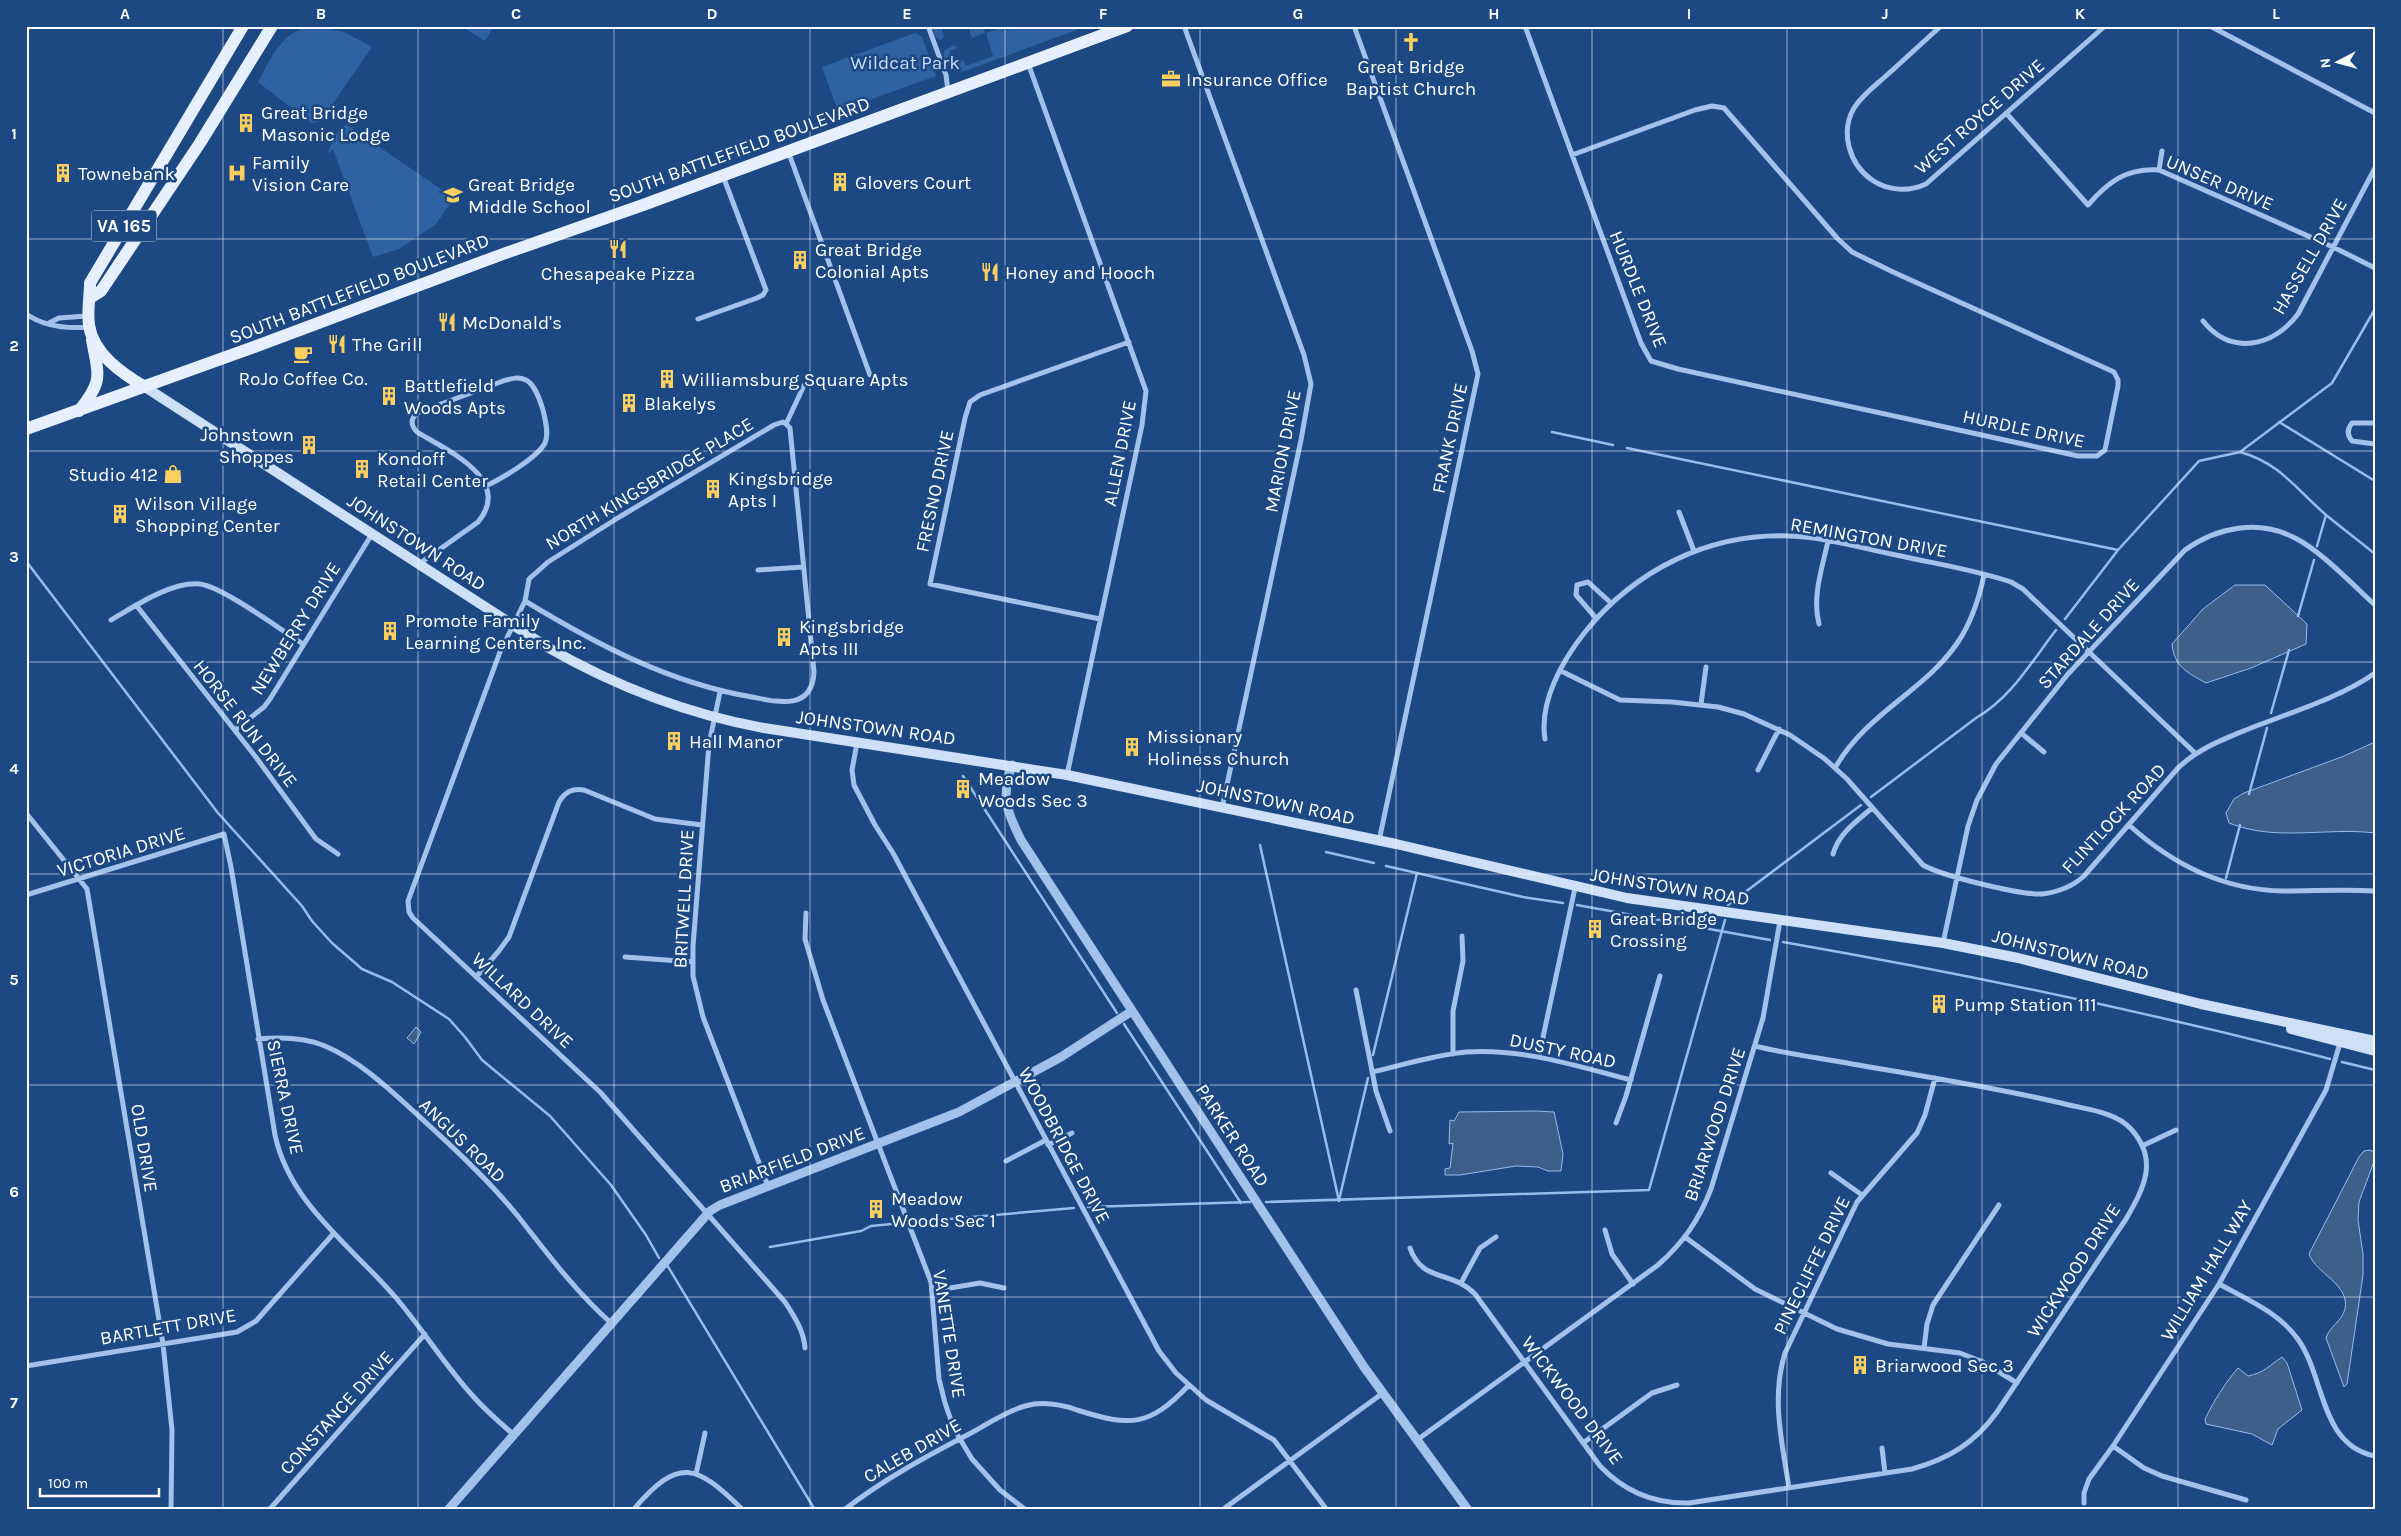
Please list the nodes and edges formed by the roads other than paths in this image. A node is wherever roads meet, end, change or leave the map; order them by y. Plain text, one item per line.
1 (28, 26) edge
2 (243, 26) edge
3 (272, 26) edge
4 (928, 26) edge
5 (1127, 26) edge
6 (1184, 26) edge
7 (1354, 26) edge
8 (1525, 26) edge
9 (1941, 26) edge
10 (2105, 26) edge
11 (2210, 26) edge
12 (26, 31) edge
13 (1028, 62) junction
14 (948, 91) junction
15 (2375, 113) edge
16 (2007, 114) junction
17 (788, 150) junction
18 (2162, 151) dead end
19 (1572, 155) junction
20 (2375, 168) edge
21 (2159, 170) junction
22 (156, 172) junction
23 (723, 176) junction
24 (2333, 247) junction
25 (2375, 268) edge
26 (113, 273) junction
27 (90, 298) junction
28 (26, 314) edge
29 (698, 318) dead end
30 (2203, 321) dead end
31 (49, 323) junction
32 (89, 324) junction
33 (1129, 342) junction
34 (870, 375) dead end
35 (808, 377) dead end
36 (145, 387) junction
37 (79, 411) junction
38 (2375, 423) edge
39 (786, 424) junction
40 (26, 429) edge
41 (2375, 444) edge
42 (486, 486) junction
43 (1680, 512) dead end
44 (372, 534) junction
45 (1828, 541) junction
46 (1694, 551) junction
47 (418, 564) junction
48 (803, 567) junction
49 (758, 570) dead end
50 (1984, 574) junction
51 (525, 601) junction
52 (1611, 603) junction
53 (136, 605) junction
54 (2375, 606) edge
55 (1596, 618) junction
56 (1100, 619) junction
57 (111, 620) dead end
58 (1819, 624) dead end
59 (513, 625) junction
60 (303, 644) junction
61 (2089, 651) junction
62 (1706, 667) dead end
63 (1561, 671) junction
64 (2375, 673) edge
65 (720, 692) junction
66 (1701, 704) junction
67 (714, 718) junction
68 (1779, 729) junction
69 (235, 730) junction
70 (2021, 733) junction
71 (1545, 739) dead end
72 (857, 742) junction
73 (2044, 752) dead end
74 (2195, 753) junction
75 (1012, 765) junction
76 (1835, 768) junction
77 (1758, 770) dead end
78 (1067, 775) junction
79 (1222, 808) junction
80 (1872, 808) junction
81 (26, 813) edge
82 (702, 825) junction
83 (2129, 825) junction
84 (224, 834) joint
85 (1379, 841) junction
86 (338, 854) dead end
87 (1833, 854) dead end
88 (1956, 878) junction
89 (79, 879) junction
90 (1576, 888) junction
91 (2375, 891) edge
92 (26, 895) edge
93 (806, 913) dead end
94 (1780, 921) junction
95 (1462, 936) dead end
96 (1943, 943) junction
97 (625, 957) dead end
98 (693, 962) junction
99 (1660, 976) dead end
100 (476, 977) junction
101 (1356, 990) dead end
102 (1132, 1011) junction
103 (2269, 1020) junction
104 (258, 1040) junction
105 (2375, 1041) edge
106 (2340, 1044) junction
107 (1755, 1046) junction
108 (2375, 1051) edge
109 (1453, 1054) junction
110 (1539, 1056) junction
111 (1372, 1072) junction
112 (1935, 1078) junction
113 (1631, 1080) junction
114 (1015, 1083) junction
115 (1616, 1123) dead end
116 (2176, 1130) dead end
117 (1390, 1131) dead end
118 (1072, 1133) dead end
119 (878, 1143) junction
120 (1047, 1143) junction
121 (2142, 1146) junction
122 (1006, 1161) dead end
123 (1831, 1172) dead end
124 (768, 1186) junction
125 (1862, 1195) junction
126 (1999, 1205) dead end
127 (708, 1214) junction
128 (1605, 1230) dead end
129 (334, 1233) junction
130 (1496, 1237) dead end
131 (1685, 1237) junction
132 (1410, 1248) dead end
133 (1461, 1282) junction
134 (1633, 1284) junction
135 (2219, 1284) junction
136 (1004, 1288) dead end
137 (932, 1291) junction
138 (1804, 1313) junction
139 (611, 1323) junction
140 (425, 1334) junction
141 (163, 1344) junction
142 (805, 1348) dead end
143 (1924, 1348) junction
144 (1525, 1362) junction
145 (26, 1366) edge
146 (2017, 1383) junction
147 (1188, 1385) junction
148 (1677, 1385) dead end
149 (1383, 1393) junction
150 (705, 1433) dead end
151 (512, 1434) junction
152 (959, 1439) junction
153 (1417, 1440) junction
154 (1583, 1443) junction
155 (2113, 1446) junction
156 (1882, 1448) dead end
157 (2375, 1456) edge
158 (1291, 1460) junction
159 (1885, 1473) junction
160 (696, 1474) junction
161 (1789, 1488) junction
162 (2246, 1500) dead end
163 (2084, 1503) dead end
164 (1018, 1508) edge
165 (172, 1510) edge
166 (269, 1510) edge
167 (448, 1510) edge
168 (633, 1510) edge
169 (743, 1510) edge
170 (844, 1510) edge
171 (1026, 1510) edge
172 (1222, 1510) edge
173 (1327, 1510) edge
174 (1468, 1510) edge

1 - 12 street
2 - 22 main road, VA 165
3 - 26 main road, VA 165
4 - 14 street
5 - 13 main road, SOUTH BATTLEFIELD BOULEVARD
6 - 79 street, MARION DRIVE
7 - 85 street, FRANK DRIVE
8 - 19 street, HURDLE DRIVE
9 - 16 street, WEST ROYCE DRIVE
10 - 16 street, WEST ROYCE DRIVE
11 - 15 street
13 - 14 main road, SOUTH BATTLEFIELD BOULEVARD
13 - 33 street, ALLEN DRIVE
14 - 17 main road, SOUTH BATTLEFIELD BOULEVARD
16 - 21 street, UNSER DRIVE
17 - 23 main road, SOUTH BATTLEFIELD BOULEVARD
17 - 34 street
18 - 21 street
19 - 19 street, HURDLE DRIVE
20 - 24 street, HASSELL DRIVE
21 - 24 street, UNSER DRIVE
22 - 26 main road
22 - 27 main road, VA 165
23 - 29 street
23 - 36 main road, SOUTH BATTLEFIELD BOULEVARD
24 - 25 street, UNSER DRIVE
24 - 30 street, HASSELL DRIVE
26 - 27 main road, VA 165
27 - 32 main road, VA 165
28 - 31 street
31 - 32 street
31 - 32 street
32 - 36 main road
32 - 37 main road, VA 165
33 - 56 street, ALLEN DRIVE
33 - 56 street, FRESNO DRIVE
35 - 39 street
36 - 37 main road, SOUTH BATTLEFIELD BOULEVARD
36 - 44 main road, JOHNSTOWN ROAD
37 - 40 main road, SOUTH BATTLEFIELD BOULEVARD
38 - 41 street
39 - 48 street
39 - 51 street, NORTH KINGSBRIDGE PLACE
42 - 42 street
42 - 47 street
43 - 46 street
44 - 47 main road, JOHNSTOWN ROAD
44 - 60 street, NEWBERRY DRIVE
45 - 46 street, REMINGTON DRIVE
45 - 50 street, REMINGTON DRIVE
45 - 58 street
46 - 52 street, REMINGTON DRIVE
47 - 59 main road, JOHNSTOWN ROAD
48 - 49 street
48 - 65 street
50 - 61 street, REMINGTON DRIVE
50 - 76 street
51 - 59 street, NORTH KINGSBRIDGE PLACE
51 - 65 street
52 - 55 street, REMINGTON DRIVE
52 - 55 street
53 - 57 street
53 - 60 street
53 - 69 street, HORSE RUN DRIVE
54 - 61 street, STARDALE DRIVE
55 - 63 street, REMINGTON DRIVE
56 - 78 street, ALLEN DRIVE
59 - 67 main road, JOHNSTOWN ROAD
59 - 100 street, WILLARD DRIVE
60 - 69 street, NEWBERRY DRIVE
61 - 70 street, STARDALE DRIVE
61 - 74 street, REMINGTON DRIVE
62 - 66 street
63 - 66 street, FLINTLOCK ROAD
63 - 71 street, REMINGTON DRIVE
64 - 74 street, FLINTLOCK ROAD
65 - 67 street, BRITWELL DRIVE
66 - 68 street, FLINTLOCK ROAD
67 - 72 main road, JOHNSTOWN ROAD
67 - 82 street, BRITWELL DRIVE
68 - 76 street, FLINTLOCK ROAD
68 - 77 street
69 - 86 street, HORSE RUN DRIVE
70 - 73 street
70 - 88 street, STARDALE DRIVE
72 - 75 main road, JOHNSTOWN ROAD
72 - 114 street, WOODBRIDGE DRIVE
74 - 83 street, FLINTLOCK ROAD
75 - 78 main road, JOHNSTOWN ROAD
75 - 102 street, PARKER ROAD
76 - 80 street, FLINTLOCK ROAD
78 - 79 main road, JOHNSTOWN ROAD
79 - 85 main road, JOHNSTOWN ROAD
80 - 87 street
80 - 88 street, FLINTLOCK ROAD
81 - 89 street, OLD DRIVE
82 - 98 street, BRITWELL DRIVE
82 - 100 street
83 - 88 street, FLINTLOCK ROAD
83 - 91 street
84 - 89 street, VICTORIA DRIVE
84 - 104 street, SIERRA DRIVE
85 - 90 main road, JOHNSTOWN ROAD
88 - 96 street, STARDALE DRIVE
89 - 92 street, VICTORIA DRIVE
89 - 141 street, OLD DRIVE
90 - 94 main road, JOHNSTOWN ROAD
90 - 110 street
93 - 119 street, VANETTE DRIVE
94 - 96 main road, JOHNSTOWN ROAD
94 - 107 street, BRIARWOOD DRIVE
95 - 109 street
96 - 103 main road, JOHNSTOWN ROAD
97 - 98 street
98 - 124 street, BRITWELL DRIVE
99 - 113 street
100 - 127 street, WILLARD DRIVE
101 - 111 street
102 - 114 street, BRIARFIELD DRIVE
102 - 149 street, PARKER ROAD
103 - 105 main road, JOHNSTOWN ROAD
103 - 106 main road, JOHNSTOWN ROAD
104 - 129 street, SIERRA DRIVE
104 - 139 street, ANGUS ROAD
106 - 108 main road, JOHNSTOWN ROAD
106 - 135 street, WILLIAM HALL WAY
107 - 112 street, WICKWOOD DRIVE
107 - 131 street, BRIARWOOD DRIVE
109 - 110 street, DUSTY ROAD
109 - 111 street, DUSTY ROAD
110 - 113 street, DUSTY ROAD
111 - 117 street
112 - 121 street, WICKWOOD DRIVE
112 - 125 street, PINECLIFFE DRIVE
113 - 115 street
114 - 119 street, BRIARFIELD DRIVE
114 - 120 street, WOODBRIDGE DRIVE
116 - 121 street
118 - 120 street
119 - 124 street, BRIARFIELD DRIVE
119 - 137 street, VANETTE DRIVE
120 - 122 street
120 - 147 street, WOODBRIDGE DRIVE
121 - 146 street, WICKWOOD DRIVE
123 - 125 street
124 - 127 street, BRIARFIELD DRIVE
125 - 138 street, PINECLIFFE DRIVE
126 - 143 street
127 - 139 street, BRIARFIELD DRIVE
127 - 142 street, WILLARD DRIVE
128 - 134 street
129 - 140 street, SIERRA DRIVE
129 - 141 street, BARTLETT DRIVE
130 - 133 street
131 - 134 street, BRIARWOOD DRIVE
131 - 138 street
132 - 133 street, WICKWOOD DRIVE
133 - 144 street, WICKWOOD DRIVE
134 - 144 street, BRIARWOOD DRIVE
135 - 155 street, WILLIAM HALL WAY
135 - 157 street
136 - 137 street
137 - 152 street, VANETTE DRIVE
138 - 143 street
138 - 161 street, PINECLIFFE DRIVE
139 - 151 street, BRIARFIELD DRIVE
140 - 151 street, SIERRA DRIVE
140 - 166 street, CONSTANCE DRIVE
141 - 145 street, BARTLETT DRIVE
141 - 165 street, OLD DRIVE
143 - 146 street
144 - 153 street, BRIARWOOD DRIVE
144 - 154 street, WICKWOOD DRIVE
146 - 159 street, WICKWOOD DRIVE
147 - 152 street, CALEB DRIVE
147 - 158 street, WOODBRIDGE DRIVE
148 - 154 street
149 - 153 street, PARKER ROAD
149 - 158 street
150 - 160 street
151 - 167 street, BRIARFIELD DRIVE
152 - 164 street, VANETTE DRIVE
152 - 170 street, CALEB DRIVE
153 - 174 street, PARKER ROAD
154 - 161 street, WICKWOOD DRIVE
155 - 162 street
155 - 163 street, WILLIAM HALL WAY
156 - 159 street
158 - 172 street
158 - 173 street, WOODBRIDGE DRIVE
159 - 161 street, WICKWOOD DRIVE
160 - 168 street
160 - 169 street
164 - 171 street, VANETTE DRIVE

